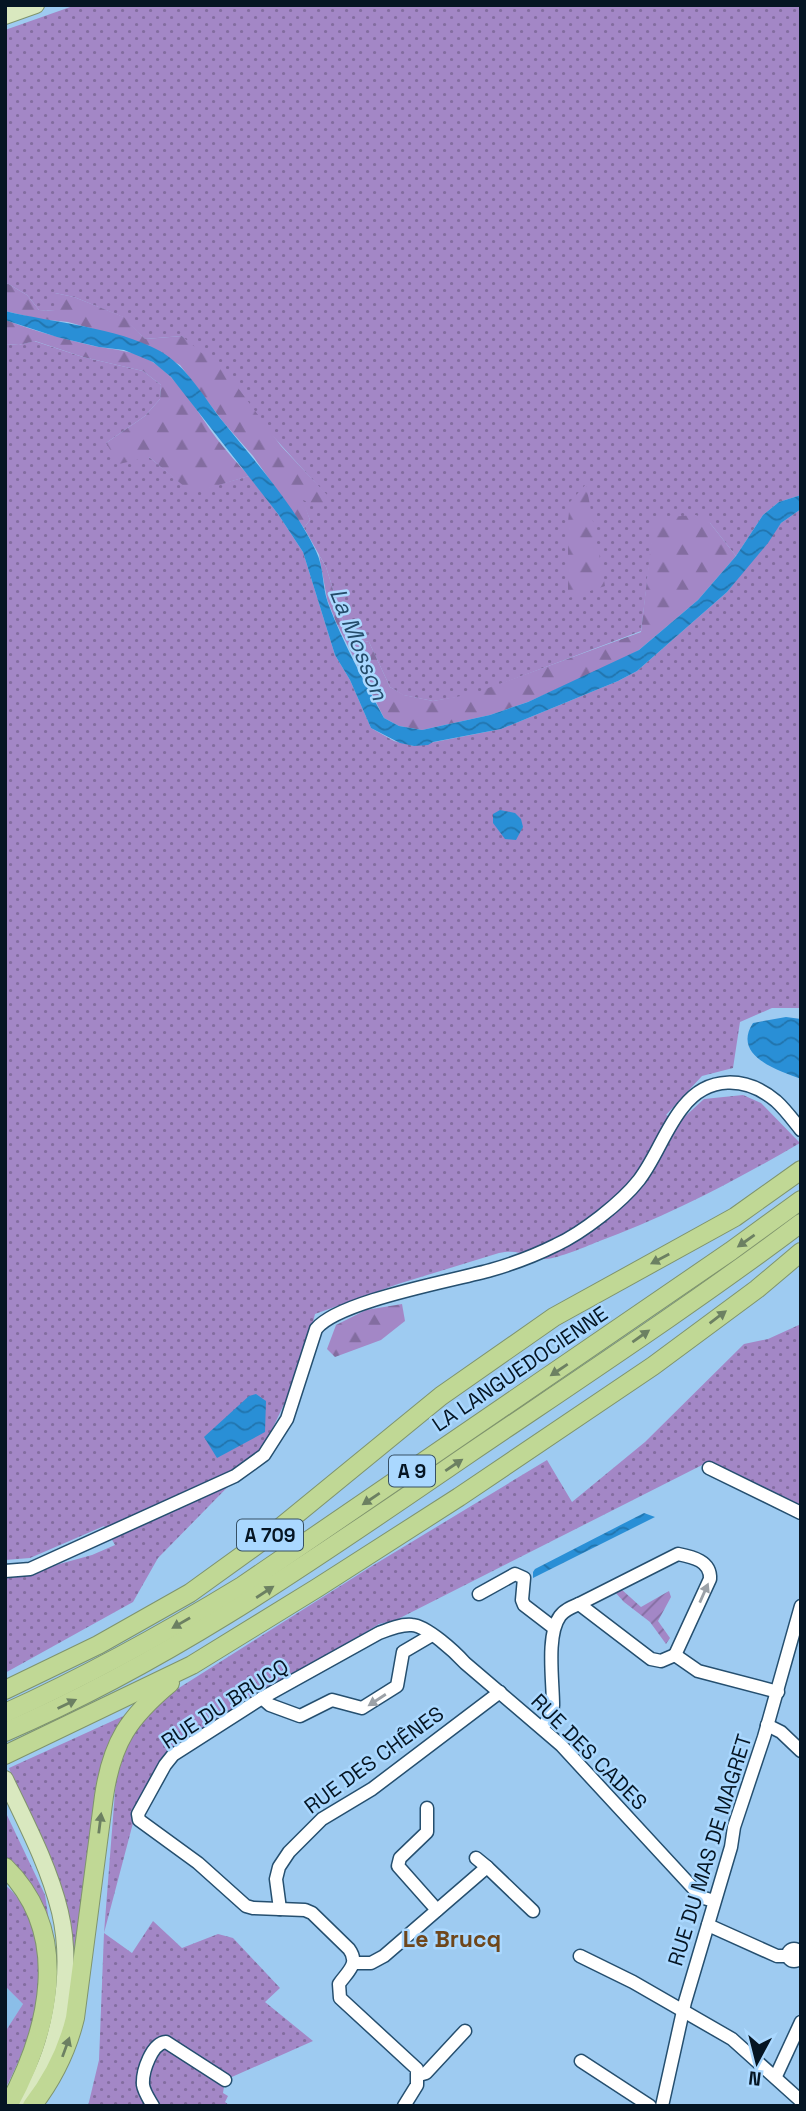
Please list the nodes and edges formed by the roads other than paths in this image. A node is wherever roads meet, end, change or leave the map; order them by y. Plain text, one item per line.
1 (36, 5) edge
2 (5, 16) edge
3 (799, 1124) edge
4 (801, 1170) edge
5 (801, 1200) edge
6 (801, 1223) edge
7 (801, 1252) edge
8 (709, 1468) dead end
9 (801, 1513) edge
10 (5, 1571) edge
11 (479, 1594) dead end
12 (579, 1604) junction
13 (801, 1606) edge
14 (554, 1628) junction
15 (432, 1635) junction
16 (675, 1654) junction
17 (192, 1665) junction
18 (5, 1687) edge
19 (500, 1692) junction
20 (778, 1692) junction
21 (262, 1699) junction
22 (5, 1713) edge
23 (767, 1725) junction
24 (542, 1728) junction
25 (5, 1732) edge
26 (801, 1751) edge
27 (5, 1755) edge
28 (6, 1785) edge
29 (427, 1808) dead end
30 (476, 1858) dead end
31 (5, 1867) edge
32 (487, 1867) junction
33 (714, 1901) junction
34 (279, 1909) junction
35 (437, 1910) junction
36 (533, 1911) dead end
37 (708, 1924) junction
38 (580, 1956) dead end
39 (788, 1956) dead end
40 (354, 1963) junction
41 (683, 2011) junction
42 (801, 2022) edge
43 (465, 2031) dead end
44 (581, 2061) dead end
45 (418, 2075) junction
46 (776, 2076) junction
47 (225, 2080) dead end
48 (801, 2101) edge
49 (8, 2106) edge
50 (16, 2106) edge
51 (23, 2106) edge
52 (32, 2106) edge
53 (153, 2106) edge
54 (404, 2106) edge
55 (650, 2106) edge
56 (662, 2106) edge

1 - 2 main road
3 - 10 street
4 -> 18 highway, A 709
5 -> 22 highway, LA LANGUEDOCIENNE / A 9
25 -> 6 highway, LA LANGUEDOCIENNE / A 9
17 -> 7 highway
8 - 9 street
11 - 14 street
12 - 14 street
12 - 16 street
16 -> 12 street
13 - 20 street, RUE DU MAS DE MAGRET
14 - 24 street
15 - 19 street, RUE DES CADES
15 - 21 street, RUE DU BRUCQ
15 -> 21 street
16 - 20 street
17 - 27 highway
52 -> 17 highway
19 - 24 street, RUE DES CADES
19 - 34 street, RUE DES CHÊNES
20 - 23 street, RUE DU MAS DE MAGRET
21 - 34 street, RUE DU BRUCQ
23 - 26 street
23 - 33 street, RUE DU MAS DE MAGRET
24 - 33 street, RUE DES CADES
28 - 50 main road
28 - 51 main road
29 - 35 street
30 - 32 street
31 - 49 highway
32 - 35 street
32 - 36 street
33 - 37 street, RUE DU MAS DE MAGRET
34 - 40 street, RUE DU BRUCQ
35 - 40 street
37 - 39 street
37 - 41 street, RUE DU MAS DE MAGRET
38 - 41 street
40 - 45 street
41 - 46 street
41 - 56 street, RUE DU MAS DE MAGRET
42 - 46 street
43 - 45 street
44 - 55 street
45 - 54 street
46 - 48 street
47 - 53 street

